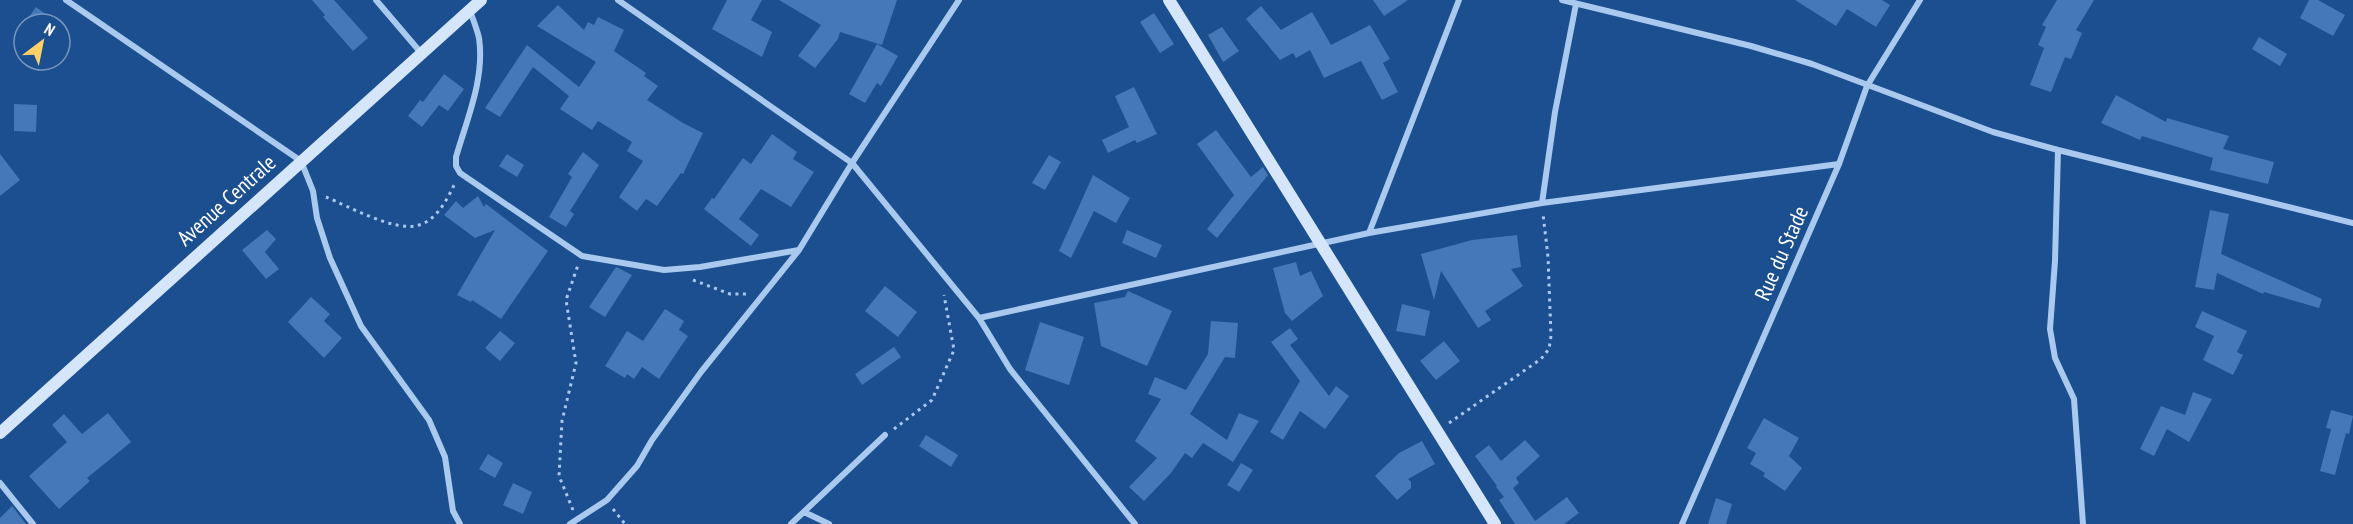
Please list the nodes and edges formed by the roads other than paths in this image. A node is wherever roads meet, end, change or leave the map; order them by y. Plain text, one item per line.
1 (66, 0) edge
2 (376, 0) edge
3 (481, 0) edge
4 (618, 0) edge
5 (959, 0) edge
6 (1169, 0) edge
7 (1458, 0) edge
8 (1562, 0) edge
9 (1920, 0) edge
10 (1576, 4) junction
11 (470, 10) junction
12 (422, 55) junction
13 (1866, 86) junction
14 (2058, 150) junction
15 (301, 161) junction
16 (852, 163) junction
17 (1839, 165) junction
18 (1542, 203) junction
19 (2353, 223) edge
20 (1369, 234) junction
21 (1322, 244) junction
22 (799, 250) junction
23 (979, 318) junction
24 (0, 433) edge
25 (885, 435) road end
26 (0, 483) edge
27 (804, 512) junction
28 (1130, 523) edge
29 (33, 524) edge
30 (460, 524) edge
31 (570, 524) edge
32 (791, 524) edge
33 (829, 524) edge
34 (1495, 524) edge
35 (1682, 524) edge
36 (2083, 524) edge

1 - 15 street
2 - 12 street
3 - 11 main road, Avenue Centrale
4 - 16 street
5 - 16 street
6 - 21 main road
7 - 20 street
8 - 10 street
9 - 13 street, Rue du Stade
10 - 13 street
10 - 18 street
11 - 12 main road, Avenue Centrale
11 - 22 street
12 - 15 main road, Avenue Centrale
13 - 14 street
13 - 17 street, Rue du Stade
14 - 19 street
14 - 36 street
15 - 24 main road, Avenue Centrale
15 - 30 street
16 - 22 street
16 - 23 street
17 - 18 street
17 - 35 street, Rue du Stade
18 - 20 street
20 - 21 street
21 - 23 street
21 - 34 main road
22 - 31 street
23 - 28 street
25 - 27 street
26 - 29 street
27 - 32 street
27 - 33 street

